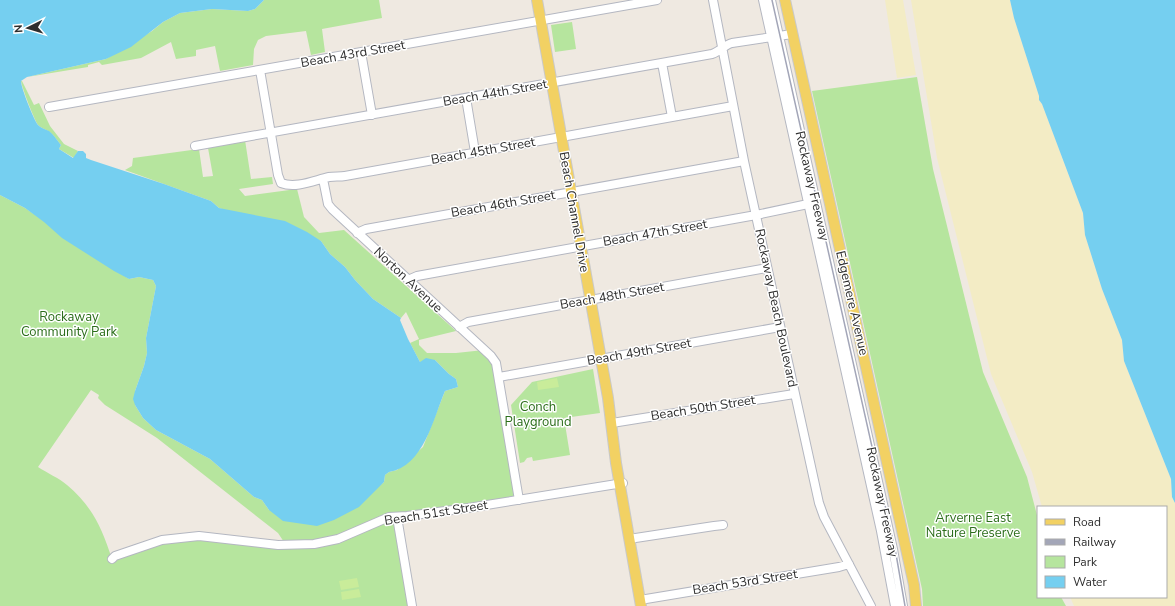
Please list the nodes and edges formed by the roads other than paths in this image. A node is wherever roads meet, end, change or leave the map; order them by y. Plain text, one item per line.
1 (537, 0) edge
2 (657, 0) edge
3 (713, 0) edge
4 (763, 0) edge
5 (771, 0) edge
6 (785, 0) edge
7 (540, 21) junction
8 (792, 34) junction
9 (775, 36) junction
10 (722, 48) junction
11 (361, 52) junction
12 (662, 63) junction
13 (260, 70) junction
14 (551, 83) junction
15 (466, 98) junction
16 (733, 106) junction
17 (49, 107) dead end
18 (372, 115) junction
19 (672, 117) junction
20 (270, 133) junction
21 (561, 137) junction
22 (195, 146) dead end
23 (475, 152) junction
24 (744, 161) junction
25 (323, 179) junction
26 (571, 192) junction
27 (828, 199) junction
28 (812, 203) junction
29 (756, 215) junction
30 (357, 233) junction
31 (581, 246) junction
32 (767, 268) junction
33 (408, 280) junction
34 (590, 300) junction
35 (459, 327) junction
36 (780, 327) junction
37 (601, 359) junction
38 (499, 377) junction
39 (794, 394) junction
40 (612, 423) junction
41 (622, 483) junction
42 (519, 500) junction
43 (397, 517) junction
44 (723, 525) dead end
45 (631, 539) junction
46 (112, 559) dead end
47 (849, 564) junction
48 (643, 603) edge
49 (412, 606) edge
50 (871, 606) edge
51 (895, 606) edge
52 (903, 606) edge
53 (916, 606) edge

1 - 7 main road, Beach Channel Drive
2 - 7 street, Beach 43rd Street
3 - 10 street, Rockaway Beach Boulevard
4 - 9 street, Rockaway Freeway
5 - 9 street, Rockaway Freeway
6 - 8 main road, Edgemere Avenue
7 - 11 street, Beach 43rd Street
7 - 14 main road, Beach Channel Drive
8 - 9 street, Beach 44th Street
8 - 27 main road, Edgemere Avenue
9 - 10 street, Beach 44th Street
9 - 28 street, Rockaway Freeway
10 - 12 street, Beach 44th Street
10 - 16 street, Rockaway Beach Boulevard
11 - 13 street, Beach 43rd Street
11 - 18 street
12 - 14 street, Beach 44th Street
12 - 19 street
13 - 17 street, Beach 43rd Street
13 - 20 street
14 - 15 street, Beach 44th Street
14 - 21 main road, Beach Channel Drive
15 - 18 street, Beach 44th Street
15 - 23 street
16 - 19 street, Beach 45th Street
16 - 24 street, Rockaway Beach Boulevard
18 - 20 street, Beach 44th Street
19 - 21 street, Beach 45th Street
20 - 22 street, Beach 44th Street
20 - 25 street, Beach 45th Street
21 - 23 street, Beach 45th Street
21 - 26 main road, Beach Channel Drive
23 - 25 street, Beach 45th Street
24 - 26 street, Beach 46th Street
24 - 29 street, Rockaway Beach Boulevard
25 - 30 street, Norton Avenue
26 - 30 street, Beach 46th Street
26 - 31 main road, Beach Channel Drive
27 - 28 street, Beach 47th Street
27 - 53 main road, Edgemere Avenue
28 - 29 street, Beach 47th Street
28 - 51 street, Rockaway Freeway
28 - 52 street, Rockaway Freeway
29 - 31 street, Beach 47th Street
29 - 32 street, Rockaway Beach Boulevard
30 - 33 street, Norton Avenue
31 - 33 street, Beach 47th Street
31 - 34 main road, Beach Channel Drive
32 - 34 street, Beach 48th Street
32 - 36 street, Rockaway Beach Boulevard
33 - 35 street, Norton Avenue
34 - 35 street, Beach 48th Street
34 - 37 main road, Beach Channel Drive
35 - 38 street, Norton Avenue
36 - 37 street, Beach 49th Street
36 - 39 street, Rockaway Beach Boulevard
37 - 38 street, Beach 49th Street
37 - 40 main road, Beach Channel Drive
38 - 42 street, Norton Avenue
39 - 40 street, Beach 50th Street
39 - 47 street, Rockaway Beach Boulevard
40 - 41 main road, Beach Channel Drive
41 - 42 street, Beach 51st Street
41 - 45 main road, Beach Channel Drive
42 - 43 street, Beach 51st Street
43 - 46 street, Beach 51st Street
43 - 49 street
44 - 45 street
45 - 48 main road, Beach Channel Drive
47 - 48 street, Beach 53rd Street
47 - 50 street, Rockaway Beach Boulevard

